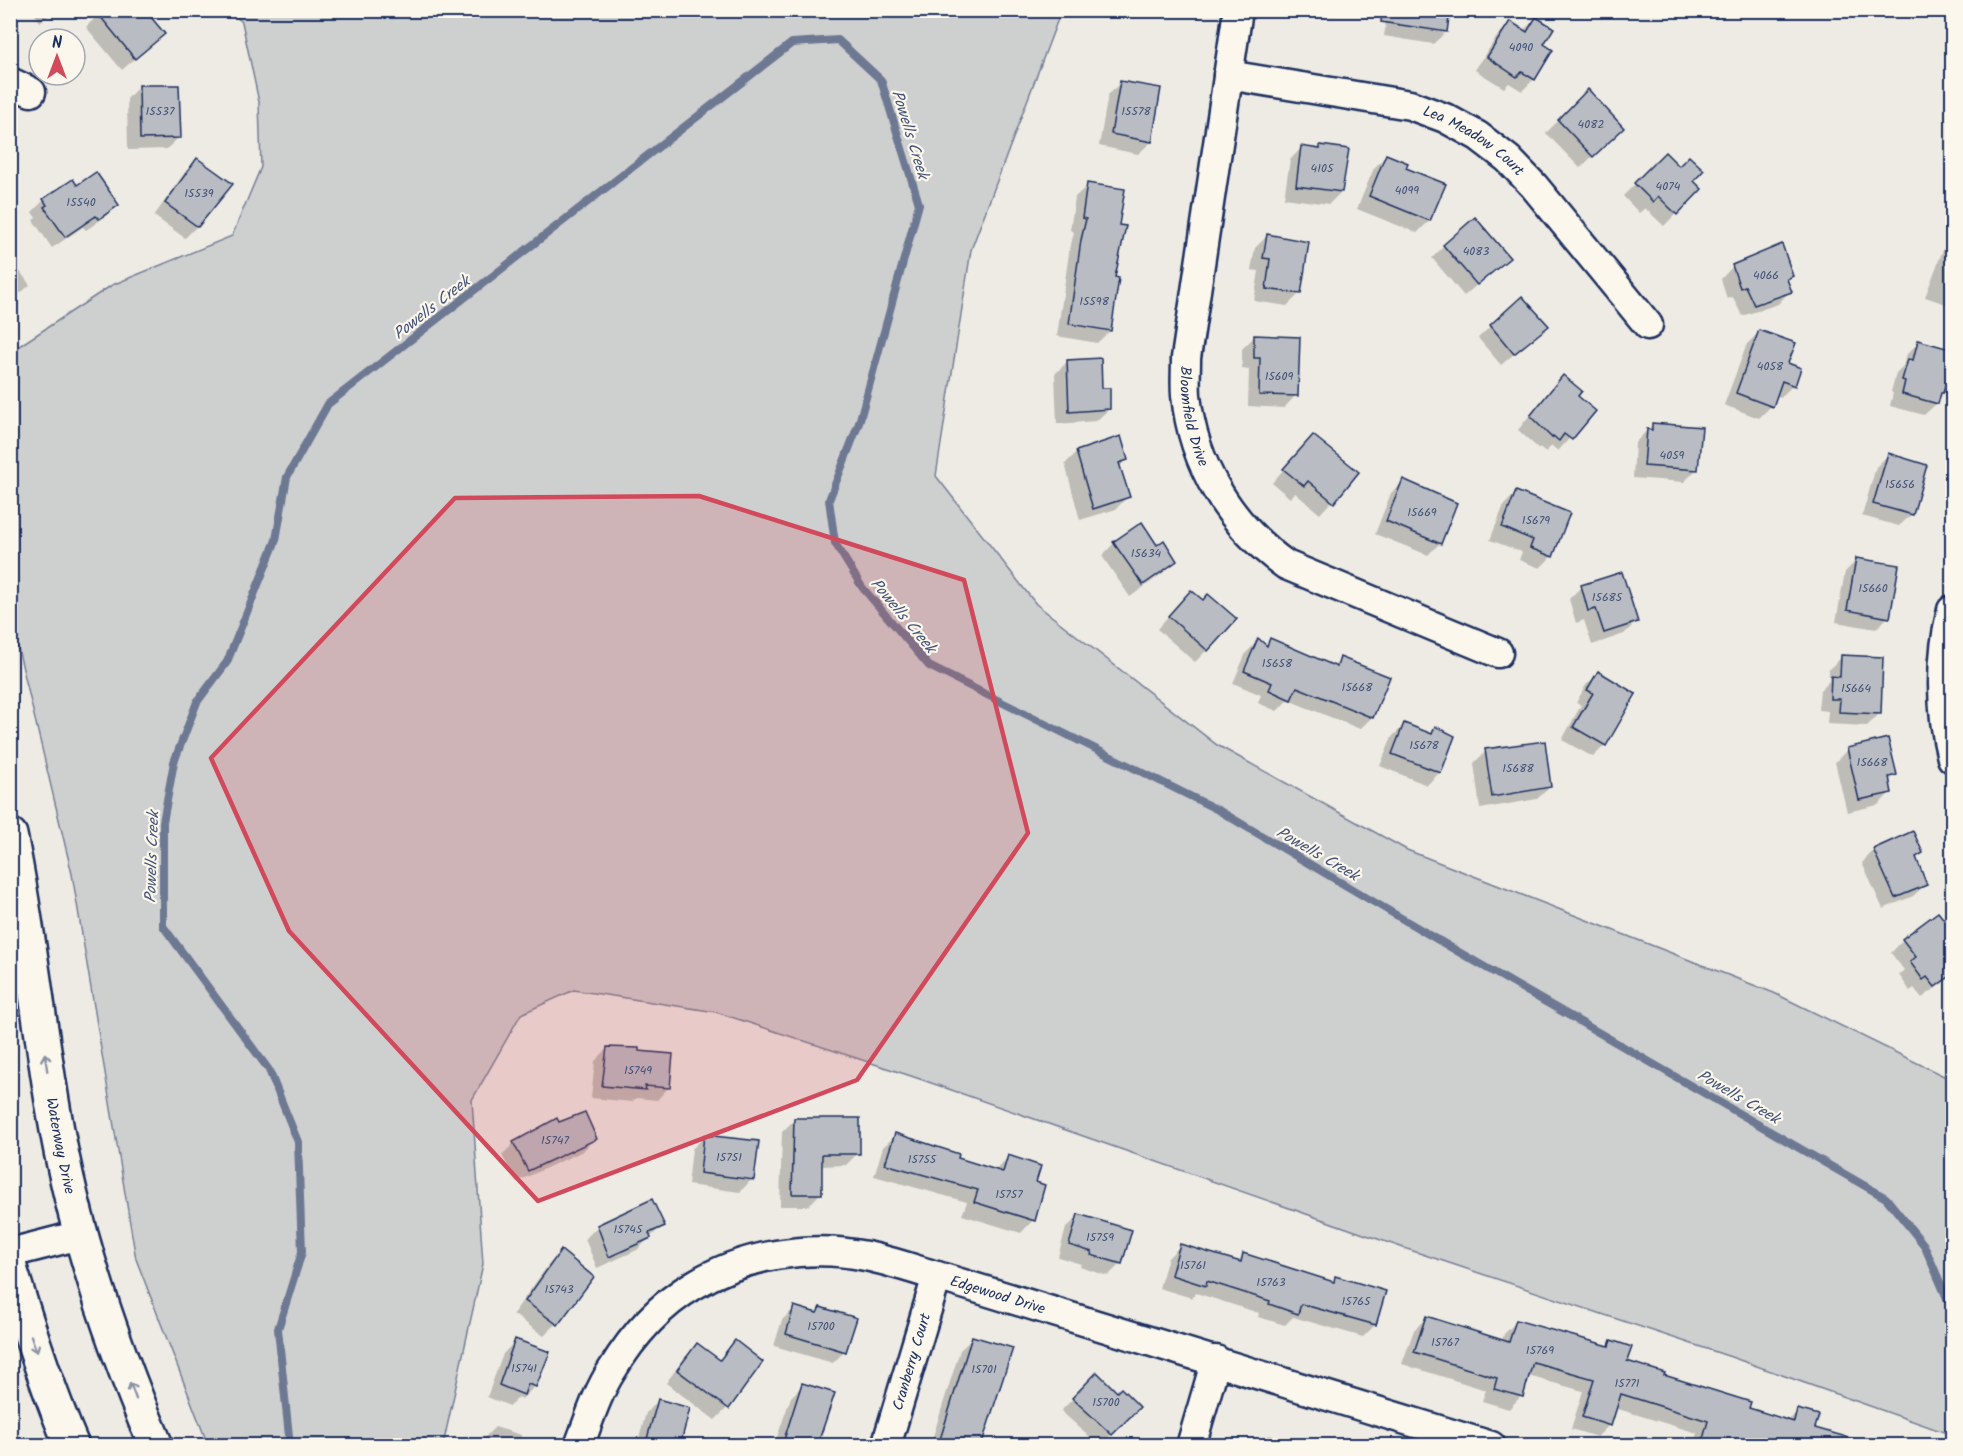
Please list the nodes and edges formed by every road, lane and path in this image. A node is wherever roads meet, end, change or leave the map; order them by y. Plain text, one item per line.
1 (1238, 10) edge
2 (1228, 75) junction
3 (1648, 325) dead end
4 (1953, 610) edge
5 (1498, 653) dead end
6 (1953, 758) edge
7 (10, 835) edge
8 (80, 1234) junction
9 (10, 1253) edge
10 (10, 1268) edge
11 (937, 1276) junction
12 (1216, 1360) junction
13 (72, 1446) edge
14 (156, 1446) edge
15 (579, 1446) edge
16 (886, 1446) edge
17 (1191, 1446) edge
18 (1491, 1446) edge

1 - 2 street, Bloomfield Drive
2 - 3 street, Lea Meadow Court
2 - 5 street, Bloomfield Drive
4 - 6 street
8 -> 7 main road, Waterway Drive
8 - 9 street
14 -> 8 main road, Waterway Drive
10 -> 13 main road
11 - 12 street, Edgewood Drive
11 - 15 street, Edgewood Drive
11 - 16 street, Cranberry Court
12 - 17 street
12 - 18 street, Edgewood Drive

